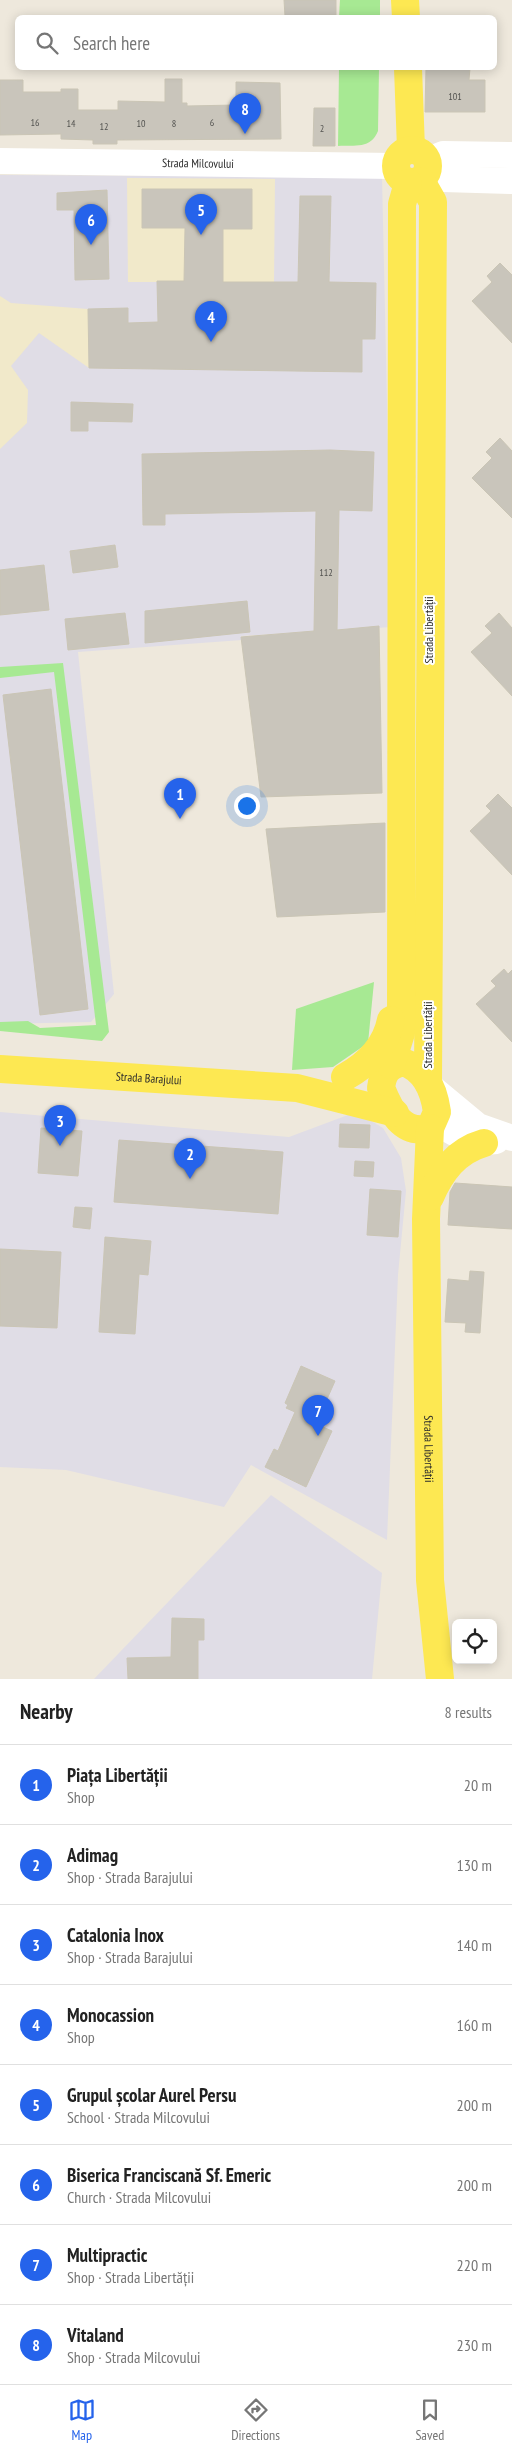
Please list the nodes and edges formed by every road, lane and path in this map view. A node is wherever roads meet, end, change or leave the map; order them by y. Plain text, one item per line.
1 (405, 0) edge
2 (406, 15) edge
3 (408, 70) edge
4 (512, 155) edge
5 (0, 160) edge
6 (415, 168) junction
7 (512, 181) edge
8 (401, 972) junction
9 (388, 1068) junction
10 (0, 1069) edge
11 (344, 1077) junction
12 (429, 1084) junction
13 (297, 1088) junction
14 (417, 1122) junction
15 (512, 1139) edge
16 (484, 1142) junction
17 (426, 1212) junction
18 (440, 1679) edge

1 - 2 main road
3 - 6 main road, Strada Libertății
4 - 6 street
5 - 6 street, Strada Milcovului
6 - 7 street
6 - 8 main road, Strada Libertății
6 - 12 main road, Strada Libertății
8 - 9 main road, Strada Libertății
8 - 11 main road
9 - 11 main road, Strada Barajului
9 - 12 main road, Strada Barajului
9 - 14 main road, Strada Libertății
10 - 13 main road, Strada Barajului
11 - 13 main road, Strada Barajului
12 - 14 main road, Strada Libertății
12 - 15 street
13 - 14 main road, Strada Barajului
14 - 16 street
14 - 17 main road, Strada Libertății
15 - 16 street
16 - 17 main road
17 - 18 main road, Strada Libertății

